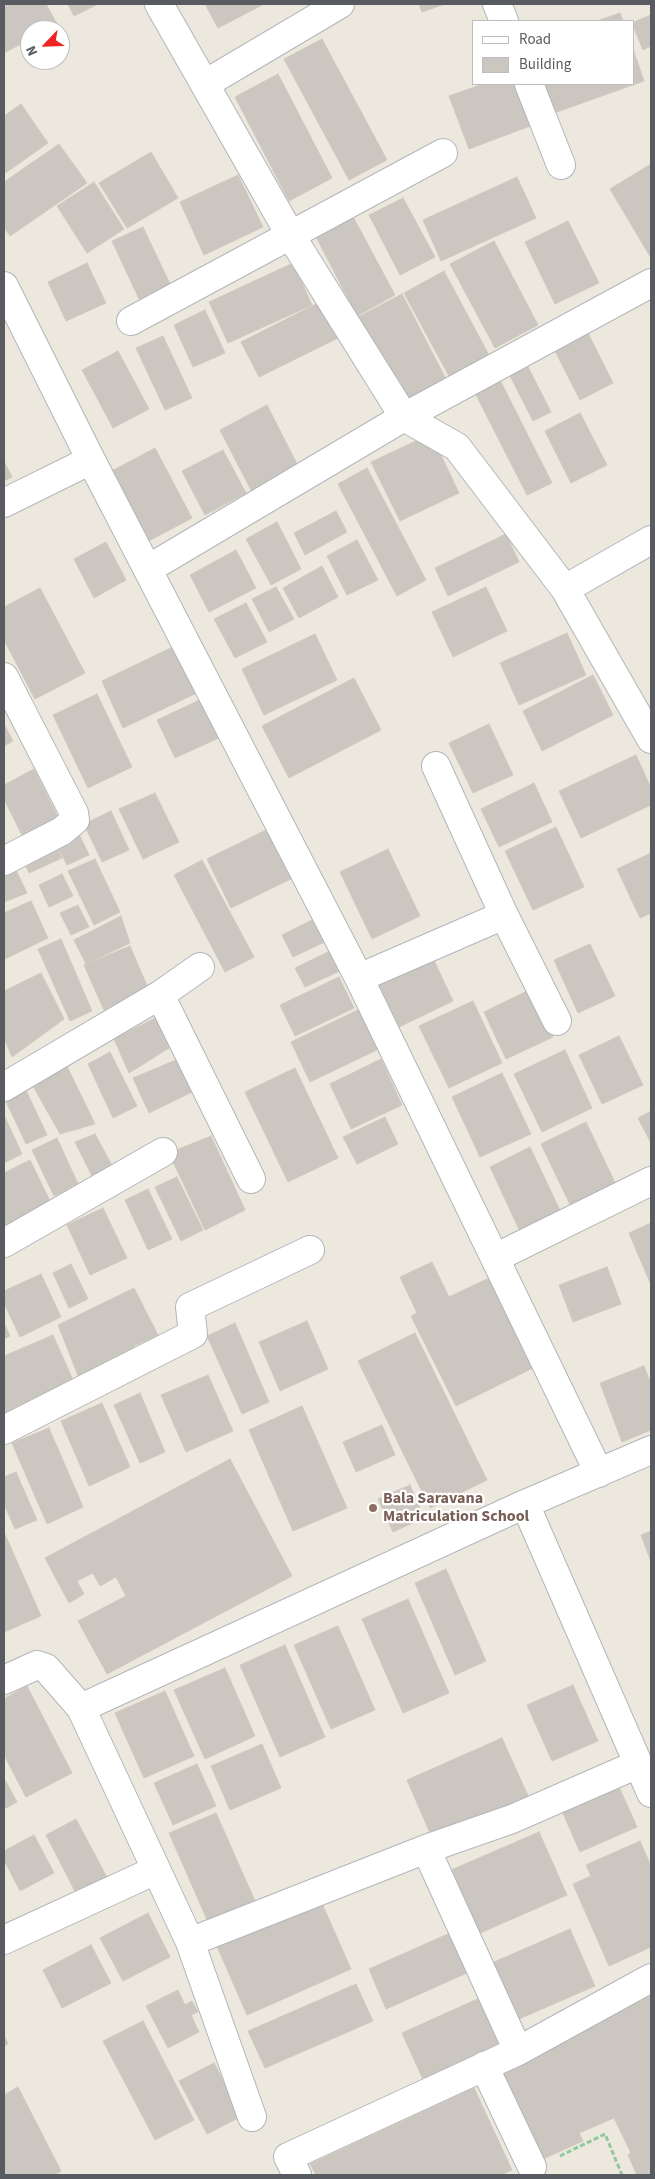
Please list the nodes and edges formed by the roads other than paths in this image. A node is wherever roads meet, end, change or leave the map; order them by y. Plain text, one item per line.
1 (159, 4) edge
2 (340, 4) edge
3 (497, 4) edge
4 (504, 20) edge
5 (205, 84) junction
6 (529, 85) edge
7 (442, 153) dead end
8 (561, 165) dead end
9 (291, 236) junction
10 (651, 283) edge
11 (4, 286) edge
12 (131, 321) dead end
13 (404, 417) junction
14 (91, 460) junction
15 (4, 503) edge
16 (651, 540) edge
17 (148, 569) junction
18 (565, 589) junction
19 (4, 676) edge
20 (651, 739) edge
21 (436, 766) dead end
22 (4, 862) edge
23 (504, 914) junction
24 (200, 967) dead end
25 (360, 978) junction
26 (160, 995) junction
27 (557, 1021) dead end
28 (4, 1087) edge
29 (163, 1152) dead end
30 (251, 1179) dead end
31 (651, 1181) edge
32 (4, 1242) edge
33 (310, 1250) dead end
34 (495, 1258) junction
35 (4, 1430) edge
36 (651, 1450) edge
37 (599, 1473) junction
38 (525, 1504) junction
39 (4, 1680) edge
40 (81, 1708) junction
41 (638, 1764) junction
42 (651, 1793) edge
43 (426, 1850) junction
44 (156, 1870) junction
45 (4, 1940) edge
46 (190, 1942) junction
47 (651, 1978) edge
48 (518, 2051) junction
49 (484, 2066) junction
50 (252, 2117) dead end
51 (532, 2167) road end
52 (297, 2175) edge

1 - 5 street
2 - 5 street
3 - 4 street
5 - 9 street
6 - 8 street
7 - 9 street
9 - 12 street
9 - 13 street
10 - 13 street
11 - 14 street
13 - 17 street
13 - 18 street
14 - 15 street
14 - 17 street
16 - 18 street
17 - 25 street
18 - 20 street
19 - 22 street
21 - 23 street
23 - 25 street
23 - 27 street
24 - 26 street
25 - 34 street
26 - 28 street
26 - 30 street
29 - 32 street
31 - 34 street
33 - 35 street
34 - 37 street
36 - 37 street
37 - 38 street
38 - 40 street
38 - 41 street
39 - 40 street
40 - 44 street
41 - 42 street
41 - 43 street
43 - 46 street
43 - 48 street
44 - 45 street
44 - 46 street
46 - 50 street
47 - 48 street
48 - 49 street
49 - 51 street
49 - 52 street

